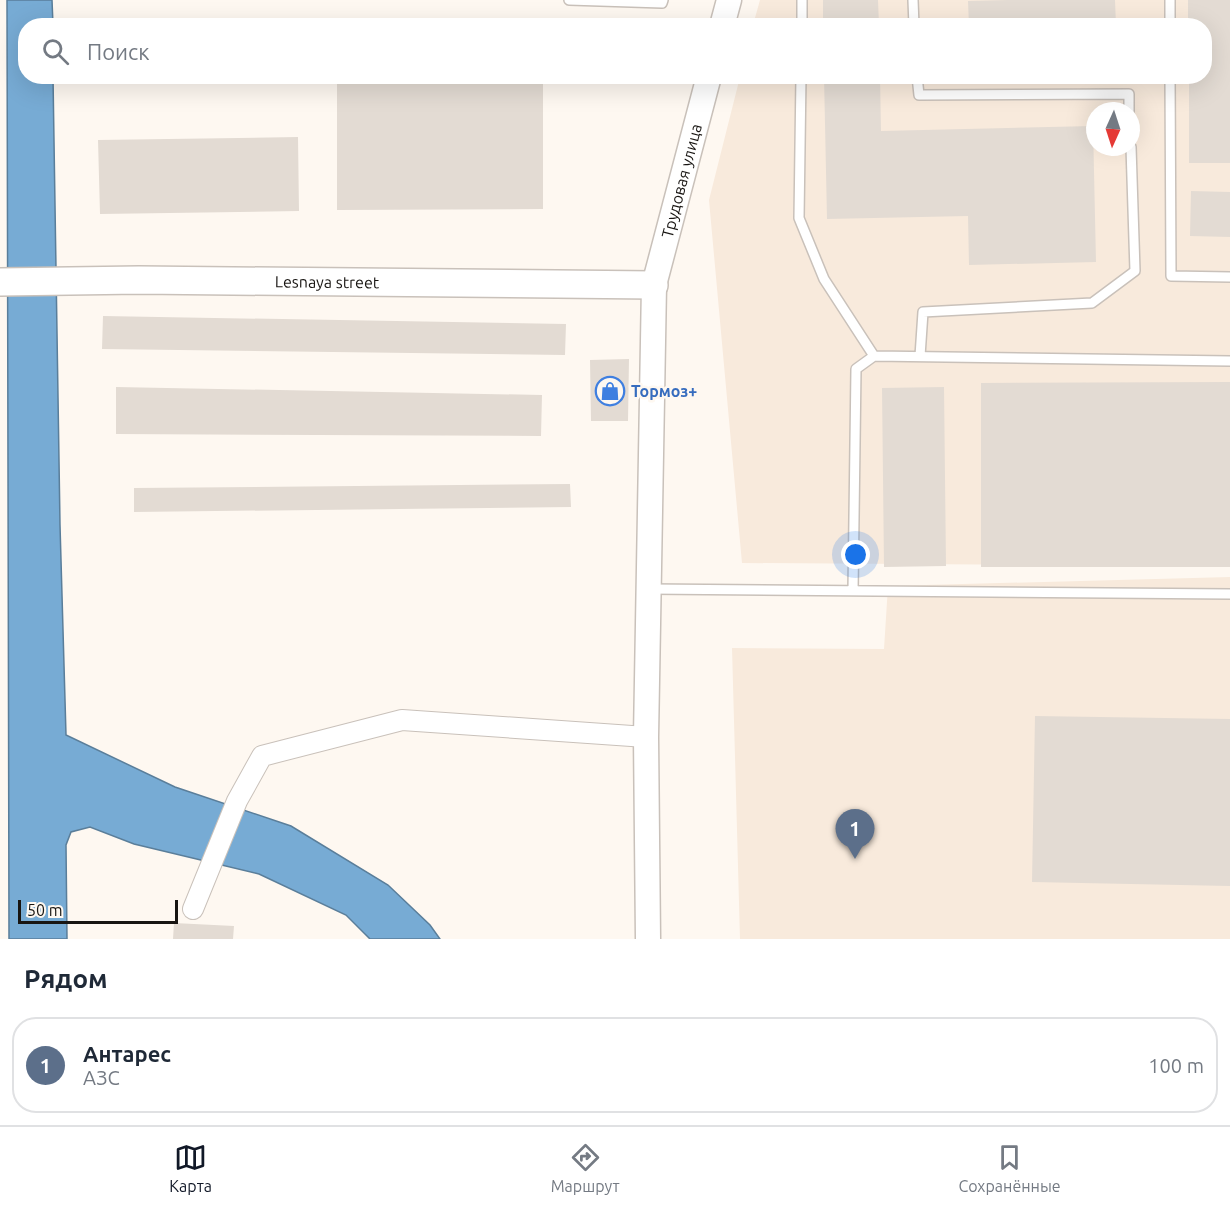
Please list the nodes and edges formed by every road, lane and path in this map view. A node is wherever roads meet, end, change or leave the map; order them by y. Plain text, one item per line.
1 (569, 0) edge
2 (663, 0) edge
3 (729, 0) edge
4 (802, 0) edge
5 (913, 0) edge
6 (1170, 0) edge
7 (724, 18) edge
8 (802, 18) edge
9 (914, 18) edge
10 (1170, 18) edge
11 (707, 84) edge
12 (801, 84) edge
13 (918, 84) edge
14 (1170, 84) edge
15 (1129, 102) edge
16 (1131, 156) edge
17 (1230, 277) edge
18 (0, 282) edge
19 (654, 285) junction
20 (874, 356) junction
21 (920, 356) junction
22 (1230, 362) edge
23 (649, 590) junction
24 (853, 591) junction
25 (1230, 594) edge
26 (646, 737) junction
27 (194, 909) dead end
28 (648, 939) edge

1 - 2 lane
3 - 7 street
4 - 8 lane
5 - 9 lane
6 - 10 lane
11 - 19 street, Трудовая улица
12 - 20 lane
13 - 15 lane
14 - 17 lane
16 - 21 lane
18 - 19 main road, Lesnaya street
19 - 23 street, Трудовая улица
20 - 21 lane
20 - 24 lane
21 - 22 lane
23 - 24 lane
23 - 26 street, Трудовая улица
24 - 25 lane
26 - 27 street
26 - 28 street, Трудовая улица

